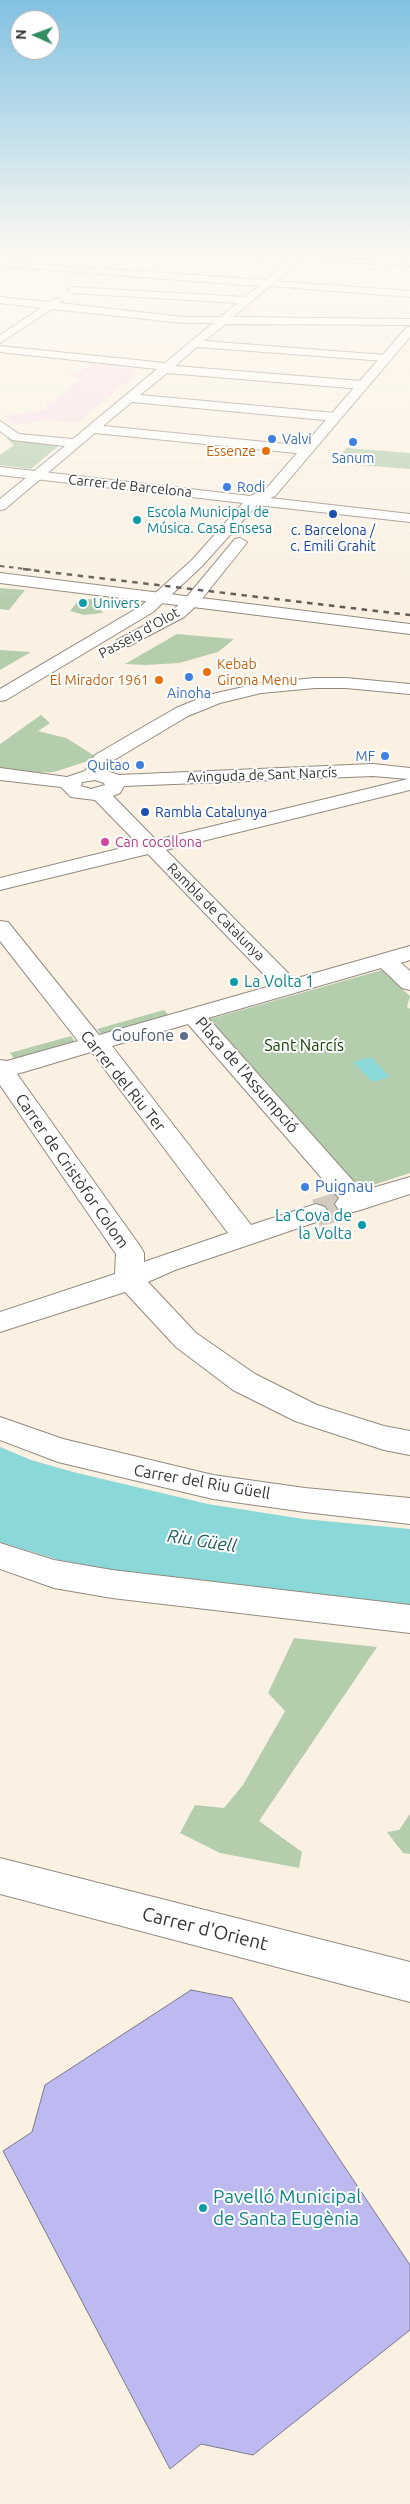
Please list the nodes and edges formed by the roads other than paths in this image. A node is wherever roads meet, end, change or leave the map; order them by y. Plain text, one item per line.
1 (164, 370) edge
2 (187, 370) edge
3 (375, 370) edge
4 (362, 385) junction
5 (129, 398) junction
6 (334, 417) junction
7 (0, 425) edge
8 (92, 429) junction
9 (76, 443) junction
10 (306, 450) junction
11 (0, 471) edge
12 (37, 475) junction
13 (254, 499) junction
14 (268, 502) junction
15 (0, 506) edge
16 (410, 518) edge
17 (251, 528) dead end
18 (0, 578) edge
19 (159, 598) junction
20 (191, 602) junction
21 (410, 629) edge
22 (410, 689) edge
23 (0, 696) edge
24 (0, 713) edge
25 (0, 774) edge
26 (92, 774) junction
27 (405, 779) edge
28 (70, 783) junction
29 (107, 788) junction
30 (152, 847) junction
31 (0, 884) edge
32 (0, 927) edge
33 (410, 953) edge
34 (385, 960) junction
35 (410, 983) edge
36 (290, 987) junction
37 (192, 1015) junction
38 (95, 1044) junction
39 (1, 1069) edge
40 (410, 1185) edge
41 (316, 1214) tunnel mouth
42 (245, 1236) junction
43 (129, 1279) junction
44 (0, 1322) edge
45 (0, 1428) edge
46 (410, 1443) edge
47 (410, 1511) edge
48 (0, 1556) edge
49 (410, 1619) edge
50 (0, 1876) edge
51 (410, 1982) edge

1 - 5 street
2 - 4 street
3 - 4 street
4 - 6 street
5 - 6 street
5 - 8 street
6 - 10 street
7 - 9 street
8 - 9 street
8 - 10 street
9 - 12 street
10 - 14 street
11 - 12 street, Carrer de Barcelona
12 - 13 street, Carrer de Barcelona
12 - 15 street
13 - 14 street, Carrer de Barcelona
13 - 19 street, Passeig d'Olot
14 - 16 street, Carrer de Barcelona
17 - 20 street, Passeig d'Olot
18 - 19 street
19 - 20 street
19 - 23 street, Passeig d'Olot
20 - 21 street
20 - 24 street, Passeig d'Olot
22 - 26 street
25 - 28 street
26 - 28 street
26 - 29 street
27 - 29 street, Avinguda de Sant Narcís
27 - 30 street
28 - 29 street
29 - 30 street, Rambla de Catalunya
30 - 31 street
30 - 36 street, Rambla de Catalunya
32 - 38 street, Carrer del Riu Ter
33 - 34 street, Plaça de l'Assumpció
34 - 35 street
34 - 36 street, Plaça de l'Assumpció
36 - 37 street, Plaça de l'Assumpció
37 - 38 street
37 - 40 street, Plaça de l'Assumpció
38 - 39 street
38 - 42 street, Carrer del Riu Ter
39 - 43 street, Carrer de Cristòfor Colom
41 - 42 street
42 - 43 street
43 - 44 street
43 - 46 street
45 - 47 street, Carrer del Riu Güell
48 - 49 street
50 - 51 street, Carrer d'Orient

